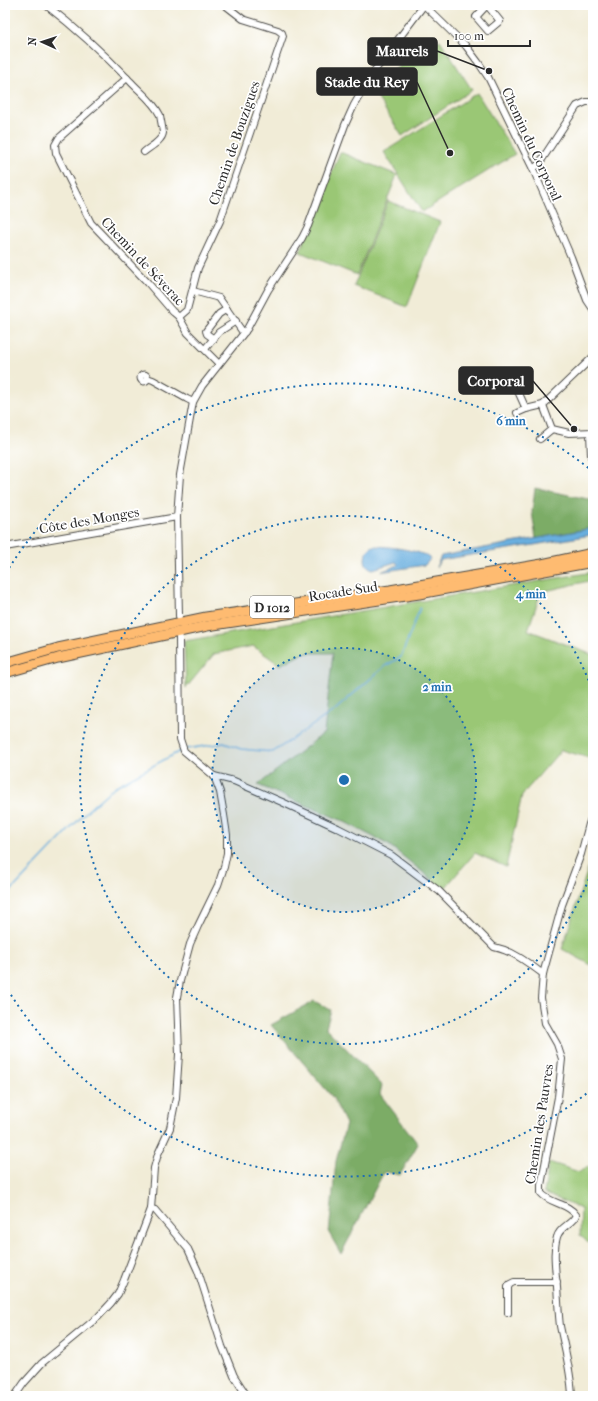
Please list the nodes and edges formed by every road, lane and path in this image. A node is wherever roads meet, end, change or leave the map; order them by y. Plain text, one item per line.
1 (46, 5) edge
2 (225, 5) edge
3 (424, 5) edge
4 (127, 78) junction
5 (593, 102) edge
6 (144, 152) dead end
7 (533, 169) junction
8 (193, 291) junction
9 (227, 309) junction
10 (593, 309) edge
11 (179, 317) junction
12 (236, 321) junction
13 (245, 332) junction
14 (214, 340) junction
15 (205, 350) junction
16 (592, 361) edge
17 (219, 364) junction
18 (147, 378) dead end
19 (517, 389) dead end
20 (193, 402) junction
21 (543, 405) junction
22 (526, 409) junction
23 (517, 413) dead end
24 (552, 429) junction
25 (591, 432) edge
26 (540, 439) dead end
27 (591, 456) dead end
28 (177, 517) junction
29 (5, 547) edge
30 (593, 553) edge
31 (593, 562) edge
32 (179, 616) dead end
33 (178, 638) dead end
34 (5, 663) edge
35 (5, 673) edge
36 (214, 776) junction
37 (593, 813) edge
38 (543, 974) junction
39 (151, 1209) junction
40 (557, 1282) junction
41 (508, 1313) dead end
42 (15, 1396) edge
43 (247, 1396) edge
44 (572, 1396) edge

1 - 4 street
2 - 8 street, Chemin de Bouzigues
3 - 7 street, Chemin du Corporal
3 - 13 street
4 - 6 street
4 - 11 street, Chemin de Séverac
5 - 7 street
7 - 10 street, Chemin du Corporal
8 - 9 street
8 - 11 street, Chemin de Bouzigues
9 - 12 street
9 - 14 street
11 - 15 street, Chemin de Séverac
12 - 13 street
12 - 14 street
13 - 17 street
14 - 15 street
15 - 17 street, Chemin de Séverac
16 - 21 street
17 - 20 street
18 - 20 street
19 - 22 street
20 - 28 street
21 - 22 street
21 - 24 street
22 - 23 street
24 - 25 street
24 - 26 street
25 - 27 street
28 - 29 street, Côte des Monges
28 - 32 street
30 - 34 highway, Rocade Sud / D 1012
31 - 35 highway, Rocade Sud / D 1012
33 - 36 street
36 - 38 street
36 - 39 street
37 - 38 street, Chemin des Pauvres
38 - 40 street, Chemin des Pauvres
39 - 42 street
39 - 43 street
40 - 41 street
40 - 44 street, Chemin des Pauvres

